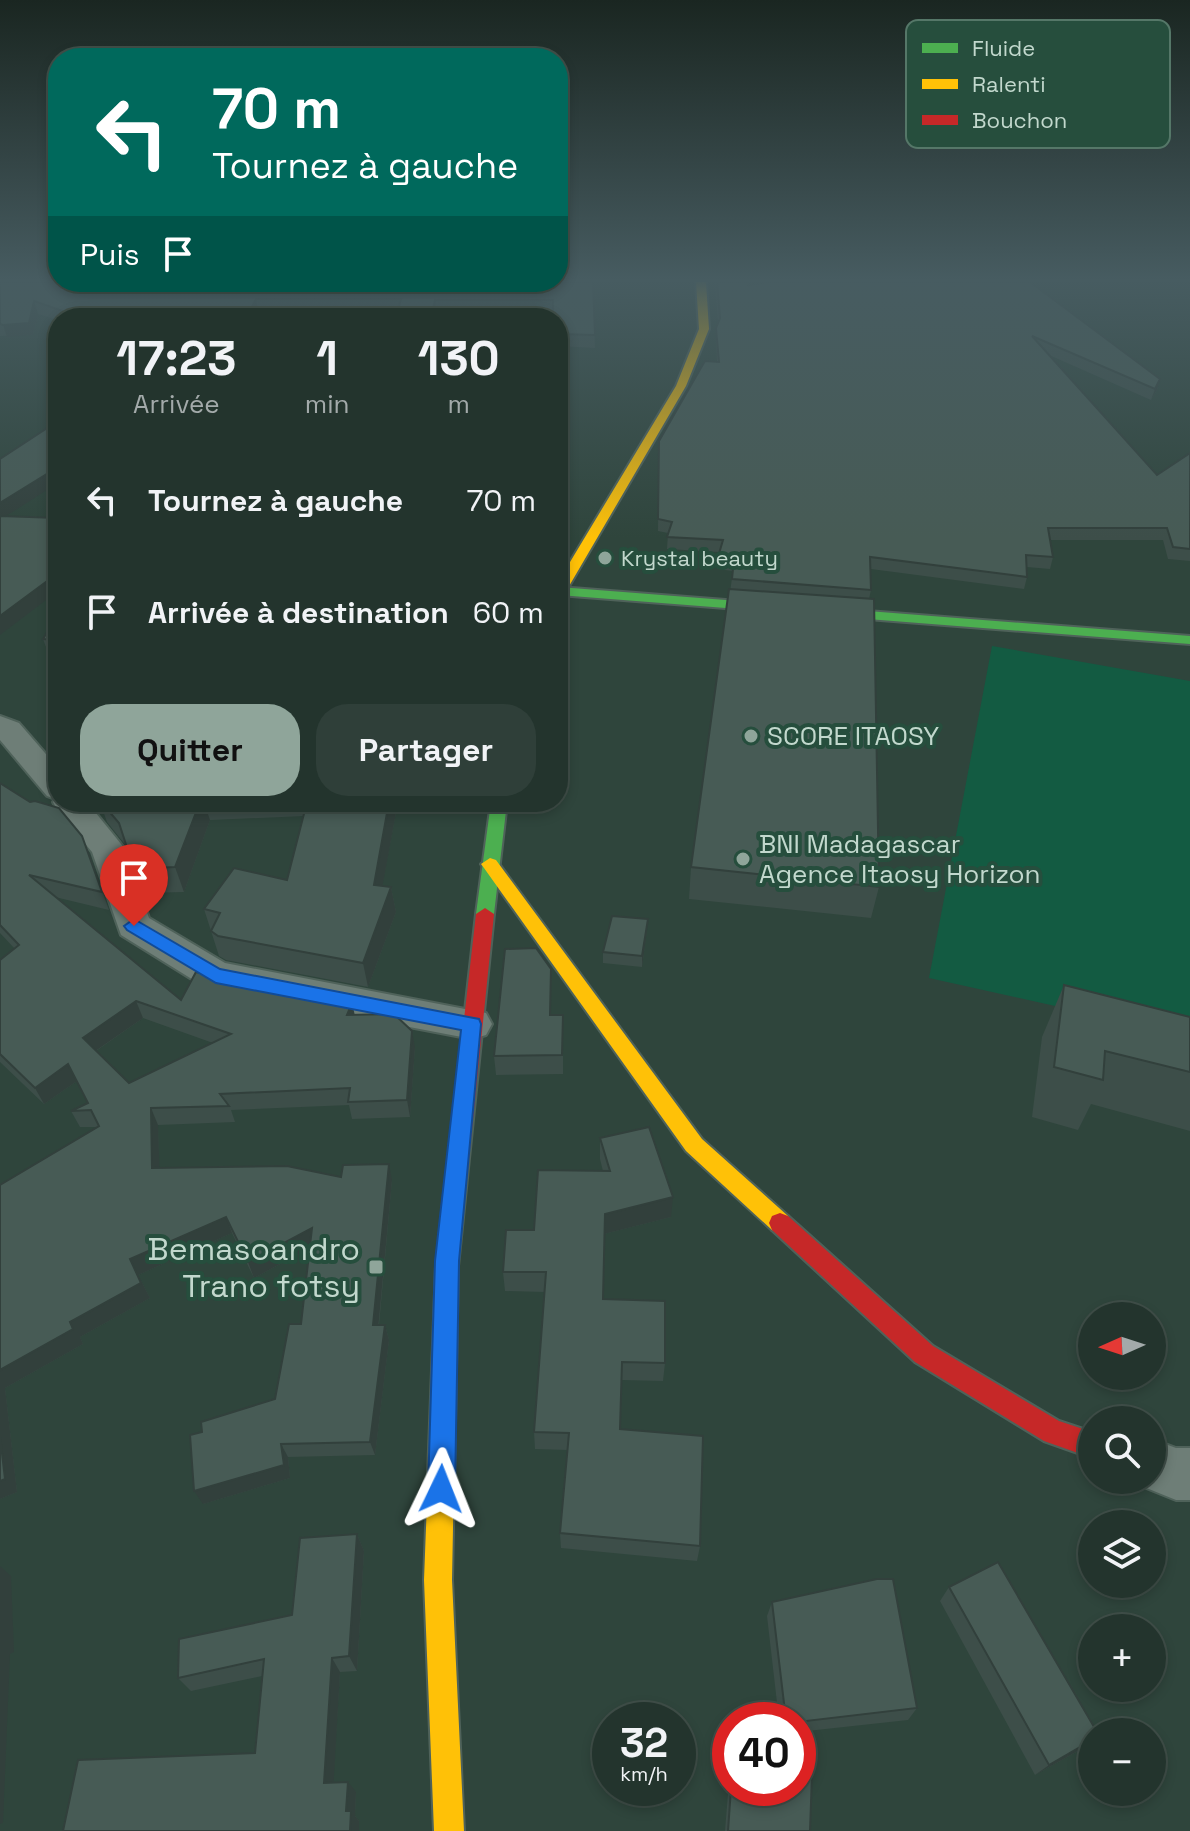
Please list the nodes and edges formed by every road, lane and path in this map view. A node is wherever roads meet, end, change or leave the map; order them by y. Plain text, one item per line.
1 (688, 367) edge
2 (568, 575) edge
3 (568, 593) edge
4 (1190, 640) edge
5 (0, 725) edge
6 (48, 777) edge
7 (77, 812) edge
8 (498, 812) edge
9 (490, 864) junction
10 (472, 1024) junction
11 (1078, 1440) edge
12 (1166, 1470) edge
13 (1190, 1474) edge
14 (449, 1831) edge

1 - 2 street
3 - 4 street
5 - 6 street
7 - 10 street
8 - 9 street
9 - 10 street
9 - 11 street
10 - 14 street
12 - 13 street

